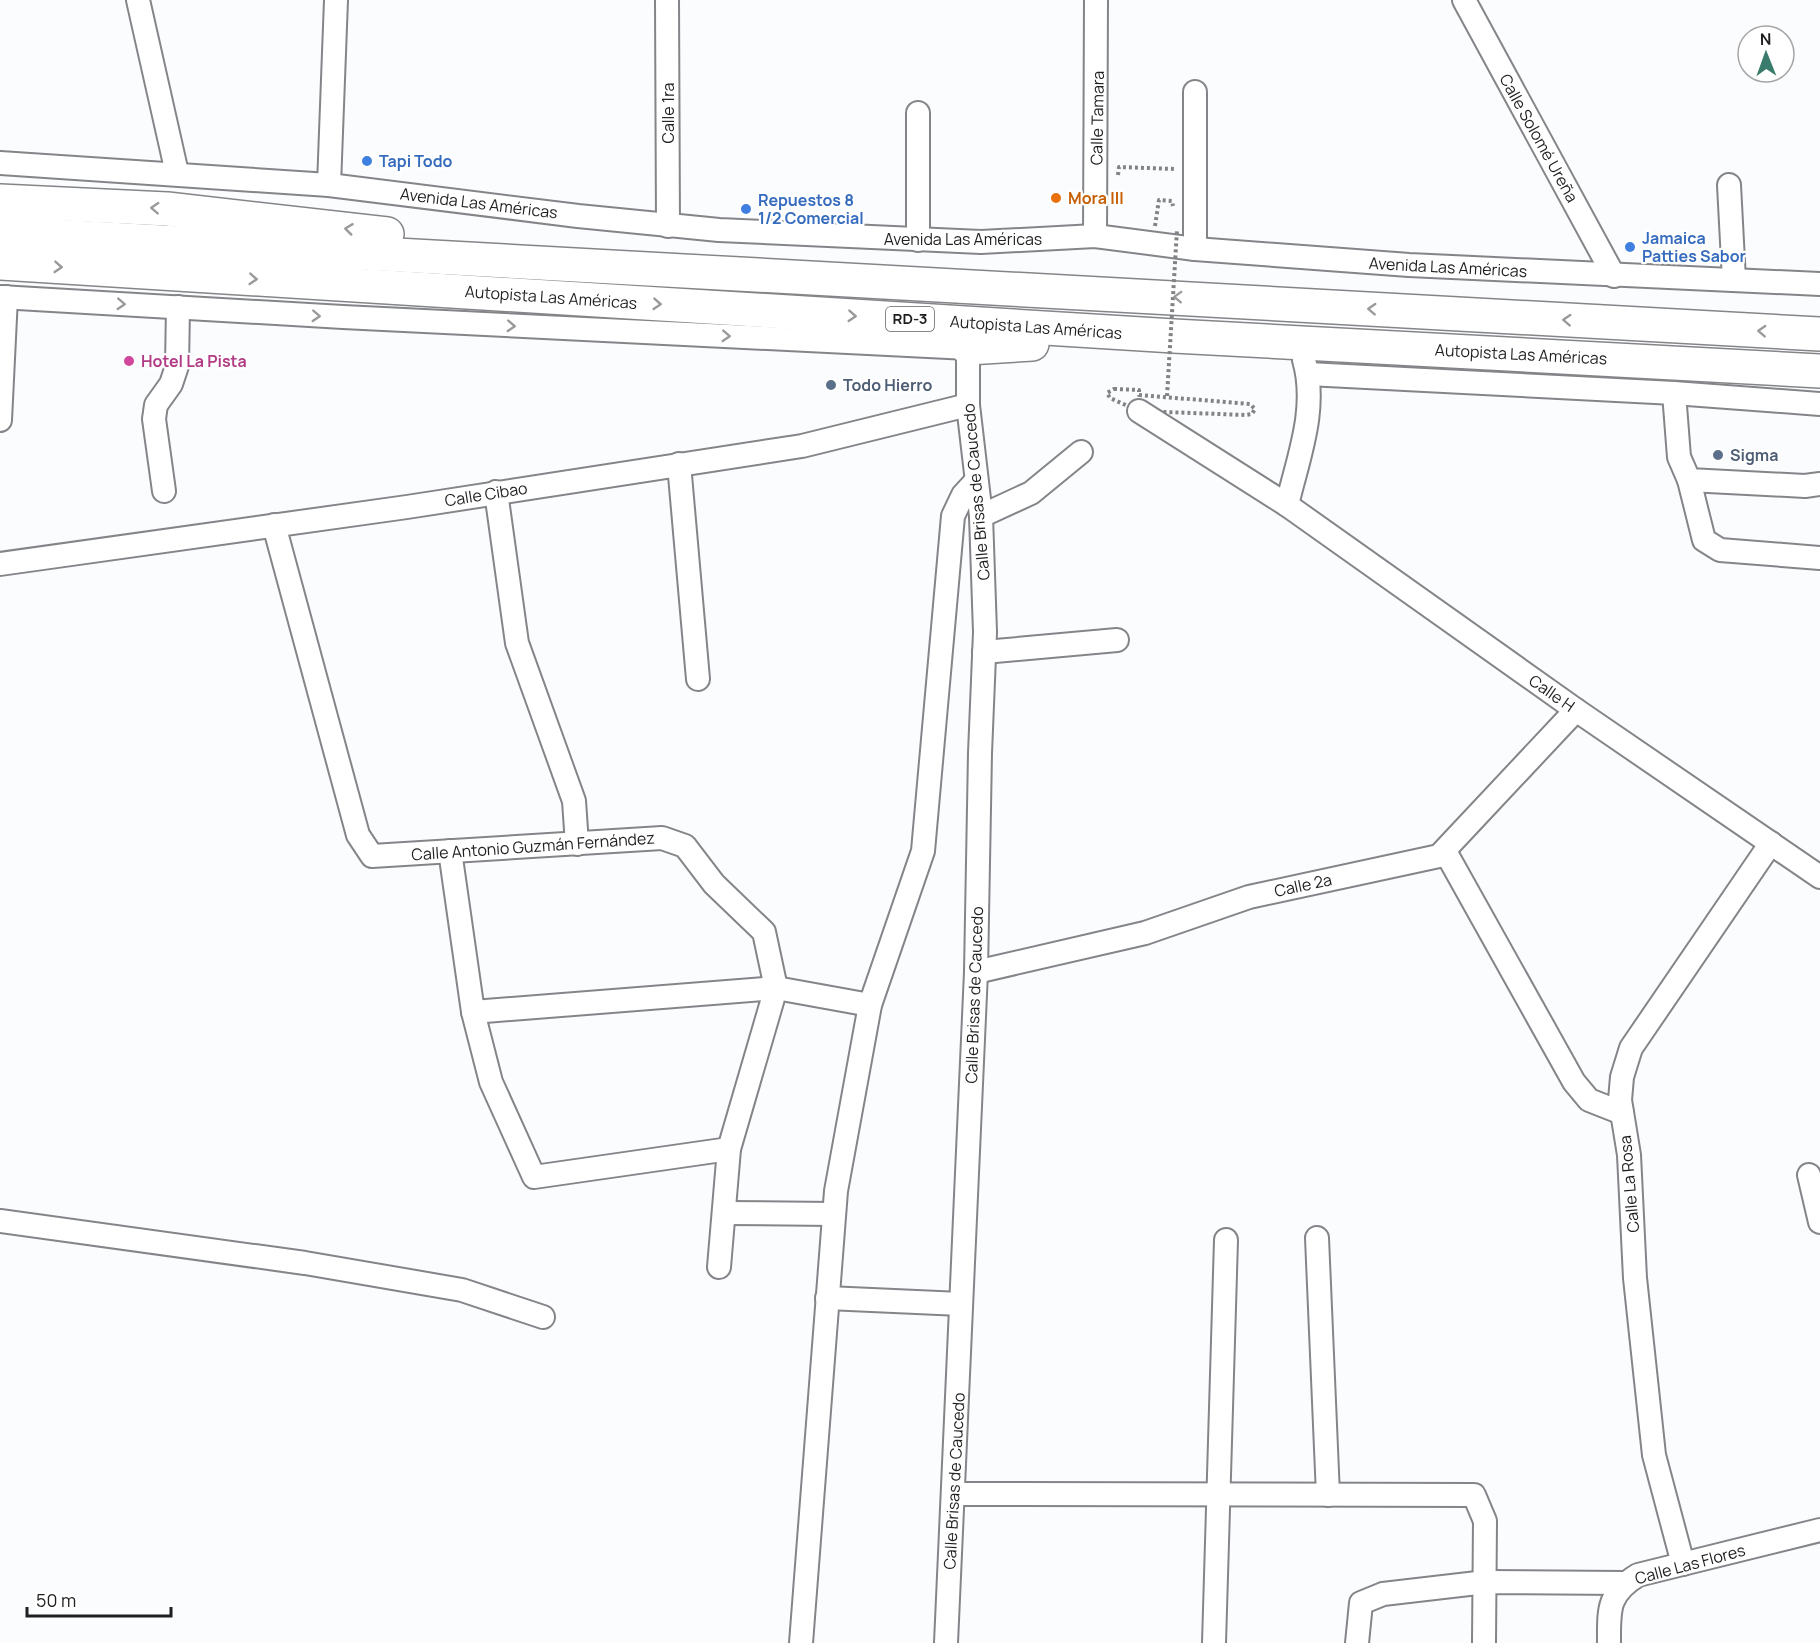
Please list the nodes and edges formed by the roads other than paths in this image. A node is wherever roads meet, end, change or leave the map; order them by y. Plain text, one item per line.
1 (138, 0) edge
2 (336, 0) edge
3 (667, 0) edge
4 (1096, 0) edge
5 (1464, 0) edge
6 (1195, 92) dead end
7 (918, 113) dead end
8 (0, 163) edge
9 (177, 173) junction
10 (329, 185) junction
11 (1729, 185) dead end
12 (0, 201) edge
13 (668, 225) junction
14 (0, 233) edge
15 (1095, 236) junction
16 (918, 240) junction
17 (1196, 249) junction
18 (0, 263) edge
19 (636, 267) junction
20 (1614, 276) junction
21 (1734, 280) junction
22 (1820, 284) edge
23 (3, 297) edge
24 (178, 307) junction
25 (1820, 334) edge
26 (1174, 336) junction
27 (1300, 342) junction
28 (968, 348) junction
29 (1820, 371) edge
30 (1308, 374) junction
31 (1674, 393) junction
32 (1820, 404) edge
33 (968, 405) junction
34 (1139, 411) dead end
35 (0, 420) edge
36 (1081, 452) dead end
37 (679, 464) junction
38 (1689, 480) junction
39 (975, 482) junction
40 (1820, 484) edge
41 (164, 491) dead end
42 (496, 492) junction
43 (1287, 506) junction
44 (981, 516) junction
45 (274, 525) junction
46 (1820, 558) edge
47 (0, 564) edge
48 (1117, 640) dead end
49 (984, 652) junction
50 (698, 679) dead end
51 (1576, 710) junction
52 (1771, 843) junction
53 (577, 844) junction
54 (450, 851) junction
55 (1445, 851) junction
56 (1820, 877) edge
57 (976, 972) junction
58 (776, 988) junction
59 (870, 1005) junction
60 (472, 1012) junction
61 (1622, 1113) junction
62 (729, 1149) junction
63 (1809, 1175) dead end
64 (724, 1213) junction
65 (834, 1214) junction
66 (0, 1221) edge
67 (1820, 1222) edge
68 (1317, 1238) dead end
69 (1226, 1240) dead end
70 (719, 1267) dead end
71 (827, 1298) junction
72 (961, 1304) junction
73 (543, 1317) dead end
74 (954, 1494) junction
75 (1218, 1494) junction
76 (1328, 1495) junction
77 (1820, 1530) edge
78 (1683, 1564) junction
79 (1486, 1582) junction
80 (1624, 1583) junction
81 (801, 1643) edge
82 (946, 1643) edge
83 (1214, 1643) edge
84 (1357, 1643) edge
85 (1484, 1643) edge
86 (1609, 1643) edge

1 - 9 street
2 - 10 street
3 - 13 street, Calle 1ra
4 - 15 street, Calle Tamara
5 - 20 street, Calle Solomé Ureña
6 - 17 street
7 - 16 street
8 - 9 street, Avenida Las Américas
9 - 10 street, Avenida Las Américas
10 - 13 street, Avenida Las Américas
11 - 21 street
19 -> 12 highway
13 - 16 street, Avenida Las Américas
14 - 19 highway, Autopista Las Américas / RD-3
15 - 16 street, Avenida Las Américas
15 - 17 street, Avenida Las Américas
17 - 20 street, Avenida Las Américas
18 -> 26 highway, Autopista Las Américas / RD-3
25 -> 19 highway, Autopista Las Américas / RD-3
20 - 21 street, Avenida Las Américas
21 - 22 street, Avenida Las Américas
23 -> 24 street
23 - 35 street
24 -> 28 street
24 - 41 street
26 - 27 highway, Autopista Las Américas / RD-3
26 - 28 highway
27 - 29 highway, Autopista Las Américas / RD-3
27 - 30 street
28 - 33 street, Calle Brisas de Caucedo
30 - 31 street
30 - 43 street
31 - 32 street
31 - 38 street
33 - 37 street, Calle Cibao
33 - 39 street, Calle Brisas de Caucedo
34 - 43 street, Calle H
36 - 44 street
37 - 42 street, Calle Cibao
37 - 50 street
38 - 40 street
38 - 46 street
39 - 44 street, Calle Brisas de Caucedo
39 - 59 street
42 - 45 street, Calle Cibao
42 - 53 street
43 - 51 street, Calle H
44 - 49 street, Calle Brisas de Caucedo
45 - 47 street, Calle Cibao
45 - 54 street, Calle Antonio Guzmán Fernández
48 - 49 street
49 - 57 street, Calle Brisas de Caucedo
51 - 52 street, Calle H
51 - 55 street, Calle 2a
52 - 56 street, Calle H
52 - 61 street, Calle La Rosa
53 - 54 street, Calle Antonio Guzmán Fernández
53 - 58 street, Calle Antonio Guzmán Fernández
54 - 60 street
55 - 57 street, Calle 2a
55 - 61 street
57 - 72 street, Calle Brisas de Caucedo
58 - 59 street
58 - 60 street
58 - 62 street, Calle Antonio Guzmán Fernández
59 - 65 street
60 - 62 street
61 - 78 street, Calle La Rosa
62 - 64 street, Calle Antonio Guzmán Fernández
63 - 67 street
64 - 65 street
64 - 70 street, Calle Antonio Guzmán Fernández
65 - 71 street
66 - 73 street
68 - 76 street
69 - 75 street
71 - 72 street
71 - 81 street
72 - 74 street, Calle Brisas de Caucedo
74 - 75 street
74 - 82 street, Calle Brisas de Caucedo
75 - 76 street
75 - 83 street
76 - 79 street
77 - 78 street, Calle Las Flores
78 - 80 street, Calle Las Flores
79 - 80 street
79 - 84 street
79 - 85 street
80 - 86 street, Calle Las Flores

